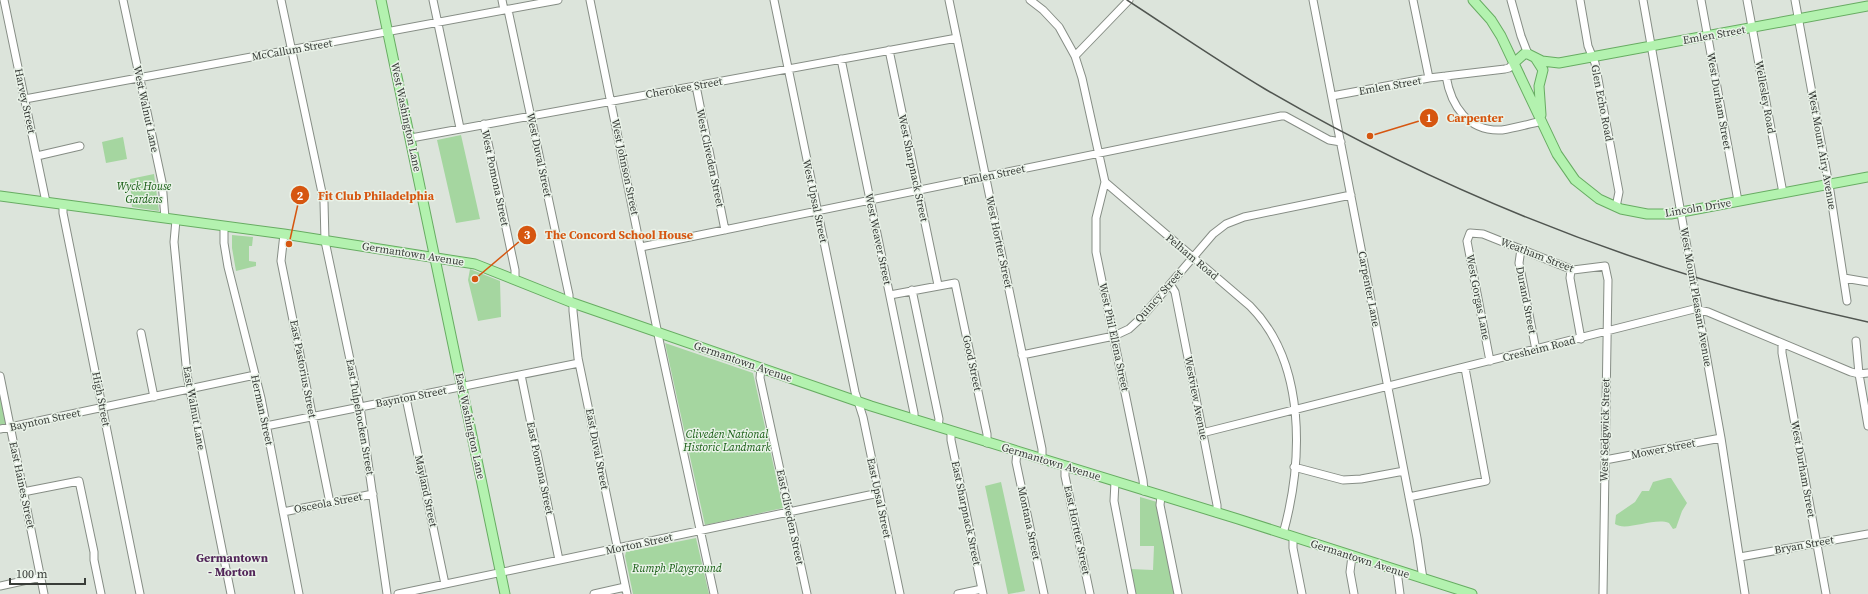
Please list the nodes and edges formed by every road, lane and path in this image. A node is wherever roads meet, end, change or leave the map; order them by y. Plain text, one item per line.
1 (4, 0) edge
2 (123, 0) edge
3 (281, 0) edge
4 (381, 0) edge
5 (433, 0) edge
6 (502, 0) edge
7 (558, 0) edge
8 (590, 0) edge
9 (774, 0) edge
10 (949, 0) edge
11 (1030, 0) edge
12 (1129, 0) edge
13 (1313, 0) edge
14 (1413, 0) edge
15 (1473, 0) edge
16 (1511, 0) edge
17 (1580, 0) edge
18 (1643, 0) edge
19 (1701, 0) edge
20 (1747, 0) edge
21 (1795, 0) edge
22 (1868, 6) edge
23 (506, 10) junction
24 (1799, 19) junction
25 (438, 23) junction
26 (1752, 28) junction
27 (388, 32) junction
28 (1707, 36) junction
29 (957, 38) junction
30 (1651, 46) junction
31 (292, 50) junction
32 (889, 50) junction
33 (1075, 56) junction
34 (1532, 57) junction
35 (1593, 57) junction
36 (841, 59) junction
37 (1514, 63) junction
38 (1559, 63) junction
39 (788, 69) junction
40 (1543, 74) junction
41 (1446, 76) junction
42 (140, 78) junction
43 (1429, 78) junction
44 (1523, 82) junction
45 (696, 86) junction
46 (1332, 96) junction
47 (25, 99) junction
48 (611, 101) junction
49 (531, 116) junction
50 (1542, 121) junction
51 (484, 124) junction
52 (460, 128) junction
53 (411, 138) junction
54 (1341, 142) junction
55 (80, 146) dead end
56 (1098, 154) junction
57 (37, 156) junction
58 (985, 177) junction
59 (1868, 177) edge
60 (1105, 182) junction
61 (1829, 184) junction
62 (918, 191) junction
63 (1783, 193) junction
64 (1351, 195) junction
65 (0, 196) edge
66 (870, 200) junction
67 (46, 202) junction
68 (1738, 202) junction
69 (63, 205) junction
70 (1616, 207) junction
71 (818, 211) junction
72 (1681, 212) junction
73 (165, 218) junction
74 (176, 220) junction
75 (224, 226) junction
76 (725, 230) junction
77 (1470, 233) joint
78 (284, 234) junction
79 (326, 241) junction
80 (641, 247) junction
81 (1521, 250) junction
82 (436, 257) junction
83 (1193, 258) junction
84 (1605, 266) joint
85 (1571, 270) junction
86 (1844, 278) junction
87 (515, 280) junction
88 (1868, 282) edge
89 (1170, 284) junction
90 (938, 285) junction
91 (912, 290) junction
92 (890, 295) junction
93 (1847, 301) dead end
94 (571, 302) junction
95 (1698, 309) junction
96 (1607, 332) junction
97 (141, 333) dead end
98 (658, 333) junction
99 (1114, 336) junction
100 (1581, 339) junction
101 (1856, 341) dead end
102 (1782, 343) junction
103 (1536, 350) junction
104 (1022, 355) junction
105 (1490, 362) junction
106 (579, 363) junction
107 (761, 368) junction
108 (1465, 368) junction
109 (1868, 373) edge
110 (1858, 374) junction
111 (255, 375) junction
112 (521, 375) junction
113 (0, 376) edge
114 (462, 387) junction
115 (1388, 387) junction
116 (189, 389) junction
117 (154, 397) junction
118 (406, 398) junction
119 (858, 402) junction
120 (360, 407) junction
121 (102, 408) junction
122 (1295, 410) junction
123 (313, 416) junction
124 (914, 420) junction
125 (266, 426) junction
126 (1868, 426) edge
127 (10, 427) junction
128 (938, 427) junction
129 (0, 429) edge
130 (951, 432) junction
131 (1202, 433) junction
132 (1721, 438) junction
133 (987, 443) junction
134 (1017, 452) junction
135 (1042, 460) junction
136 (1605, 460) junction
137 (1065, 467) junction
138 (1294, 467) junction
139 (1404, 471) junction
140 (1114, 482) junction
141 (1144, 491) junction
142 (23, 492) junction
143 (373, 494) junction
144 (879, 494) junction
145 (1161, 496) junction
146 (1409, 497) junction
147 (330, 503) junction
148 (284, 512) junction
149 (789, 512) junction
150 (1217, 513) junction
151 (700, 531) junction
152 (1283, 534) junction
153 (1868, 534) edge
154 (1293, 537) junction
155 (1816, 543) junction
156 (617, 548) junction
157 (1352, 556) junction
158 (1740, 557) junction
159 (559, 560) junction
160 (1397, 571) junction
161 (501, 573) junction
162 (41, 577) junction
163 (1423, 579) junction
164 (445, 584) junction
165 (0, 586) edge
166 (626, 591) edge
167 (983, 592) edge
168 (44, 594) edge
169 (101, 594) edge
170 (140, 594) edge
171 (231, 594) edge
172 (299, 594) edge
173 (387, 594) edge
174 (398, 594) edge
175 (506, 594) edge
176 (594, 594) edge
177 (714, 594) edge
178 (807, 594) edge
179 (900, 594) edge
180 (958, 594) edge
181 (1044, 594) edge
182 (1090, 594) edge
183 (1132, 594) edge
184 (1178, 594) edge
185 (1302, 594) edge
186 (1354, 594) edge
187 (1400, 594) edge
188 (1472, 594) edge
189 (1603, 594) edge
190 (1745, 594) edge
191 (1826, 594) edge

1 - 47 street, Harvey Street
2 - 42 street, West Walnut Lane
3 - 31 street, East Tulpehocken Street
4 - 27 main road, West Washington Lane
5 - 25 street
6 - 23 street, West Duval Street
7 - 23 street, McCallum Street
8 - 48 street, West Johnson Street
9 - 39 street, West Upsal Street
10 - 29 street, West Hortter Street
11 - 33 street
12 - 33 street
13 - 46 street, Carpenter Lane
14 - 43 street
15 - 37 main road, Lincoln Drive
16 - 34 street
17 - 35 street, Glen Echo Road
18 - 30 street, West Mount Pleasant Avenue
19 - 28 street, West Durham Street
20 - 26 street, Wellesley Road
21 - 24 street, West Mount Airy Avenue
22 - 24 main road, Emlen Street
23 - 25 street, McCallum Street
23 - 49 street, West Duval Street
24 - 26 main road, Emlen Street
24 - 61 street, West Mount Airy Avenue
25 - 27 street, McCallum Street
25 - 52 street
26 - 28 main road, Emlen Street
26 - 63 street, Wellesley Road
27 - 31 street, McCallum Street
27 - 53 main road, West Washington Lane
28 - 30 main road, Emlen Street
28 - 68 street, West Durham Street
29 - 32 street, Cherokee Street
29 - 58 street, West Hortter Street
30 - 35 main road, Emlen Street
30 - 72 street, West Mount Pleasant Avenue
31 - 42 street, McCallum Street
31 - 79 street, East Tulpehocken Street
32 - 36 street, Cherokee Street
32 - 62 street, West Sharpnack Street
33 - 56 street
34 - 37 main road, Emlen Street
34 - 38 main road, Emlen Street
34 - 40 main road
35 - 38 main road, Emlen Street
35 - 70 street, Glen Echo Road
36 - 39 street, Cherokee Street
36 - 66 street, West Weaver Street
37 - 41 street, Emlen Street
37 - 44 main road, Lincoln Drive
38 - 40 main road, Emlen Street
39 - 45 street, Cherokee Street
39 - 71 street, West Upsal Street
40 - 44 main road, Emlen Street
40 - 50 main road
41 - 43 street, Emlen Street
41 - 50 street
42 - 47 street, McCallum Street
42 - 73 street, West Walnut Lane
43 - 46 street, Emlen Street
44 - 50 main road, Lincoln Drive
45 - 48 street, Cherokee Street
45 - 76 street, West Cliveden Street
46 - 54 street, Carpenter Lane
47 - 57 street, Harvey Street
48 - 49 street, Cherokee Street
48 - 80 street, West Johnson Street
49 - 51 street, Cherokee Street
49 - 94 street, West Duval Street
50 - 70 main road, Lincoln Drive
51 - 52 street, Cherokee Street
51 - 87 street, West Pomona Street
52 - 53 street, Cherokee Street
53 - 82 main road, West Washington Lane
54 - 56 street, Emlen Street
54 - 64 street, Carpenter Lane
55 - 57 street
56 - 58 street, Emlen Street
56 - 60 street
57 - 67 street, Harvey Street
58 - 62 street, Emlen Street
58 - 104 street, West Hortter Street
59 - 61 main road, Lincoln Drive
60 - 83 street, Pelham Road
60 - 99 street, West Phil Ellena Street
61 - 63 main road, Lincoln Drive
61 - 86 street, West Mount Airy Avenue
62 - 66 street, Emlen Street
62 - 90 street, West Sharpnack Street
63 - 68 main road, Lincoln Drive
64 - 83 street, Quincy Street
64 - 115 street, Carpenter Lane
65 - 67 main road, Germantown Avenue
66 - 71 street, Emlen Street
66 - 92 street, West Weaver Street
67 - 69 main road, Germantown Avenue
68 - 72 main road, Lincoln Drive
69 - 73 main road, Germantown Avenue
69 - 121 street, High Street
70 - 72 main road, Lincoln Drive
71 - 76 street, Emlen Street
71 - 119 street, West Upsal Street
72 - 95 street, West Mount Pleasant Avenue
73 - 74 main road, Germantown Avenue
74 - 75 main road, Germantown Avenue
74 - 116 street, East Walnut Lane
75 - 78 main road, Germantown Avenue
75 - 111 street, Herman Street
76 - 80 street, Emlen Street
77 - 81 street, Weatham Street
77 - 105 street, West Gorgas Lane
78 - 79 main road, Germantown Avenue
78 - 123 street, East Pastorius Street
79 - 82 main road, Germantown Avenue
79 - 120 street, East Tulpehocken Street
80 - 98 street, West Johnson Street
81 - 85 street, Weatham Street
81 - 103 street, Durand Street
82 - 87 main road, Germantown Avenue
82 - 114 main road, East Washington Lane
83 - 89 street, Quincy Street
83 - 122 street, Pelham Road
84 - 85 street, Weatham Street
84 - 96 street, West Sedgwick Street
85 - 100 street
86 - 88 street
86 - 93 street, West Mount Airy Avenue
87 - 94 main road, Germantown Avenue
89 - 99 street, Quincy Street
89 - 131 street, Westview Avenue
90 - 91 street
90 - 133 street, Good Street
91 - 92 street
91 - 128 street
92 - 124 street, West Weaver Street
94 - 98 main road, Germantown Avenue
94 - 106 street, East Duval Street
95 - 96 street, Cresheim Road
95 - 102 street
95 - 132 street, West Mount Pleasant Avenue
96 - 100 street, Cresheim Road
96 - 136 street, West Sedgwick Street
97 - 117 street
98 - 107 main road, Germantown Avenue
98 - 151 street, West Johnson Street
99 - 104 street, Quincy Street
99 - 141 street, West Phil Ellena Street
100 - 103 street, Cresheim Road
101 - 110 street
102 - 110 street
102 - 155 street, West Durham Street
103 - 105 street, Cresheim Road
104 - 135 street, West Hortter Street
105 - 108 street, Cresheim Road
106 - 112 street, Baynton Street
106 - 156 street, East Duval Street
107 - 119 main road, Germantown Avenue
107 - 149 street, East Cliveden Street
108 - 115 street, Cresheim Road
108 - 146 street
109 - 110 street
110 - 126 street
111 - 116 street, Baynton Street
111 - 125 street, Herman Street
112 - 114 street, Baynton Street
112 - 159 street, East Pomona Street
113 - 127 street, East Haines Street
114 - 118 street, Baynton Street
114 - 161 main road, East Washington Lane
115 - 122 street, Cresheim Road
115 - 139 street, Carpenter Lane
116 - 117 street, Baynton Street
116 - 171 street, East Walnut Lane
117 - 121 street, Baynton Street
118 - 120 street, Baynton Street
118 - 164 street, Mayland Street
119 - 124 main road, Germantown Avenue
119 - 144 street, East Upsal Street
120 - 123 street, Baynton Street
120 - 143 street, East Tulpehocken Street
121 - 127 street, Baynton Street
121 - 170 street, High Street
122 - 131 street, Cresheim Road
122 - 138 street, Pelham Road
123 - 125 street, Baynton Street
123 - 147 street, East Pastorius Street
124 - 128 main road, Germantown Avenue
125 - 148 street, Herman Street
127 - 129 street, Baynton Street
127 - 142 street, East Haines Street
128 - 130 main road, Germantown Avenue
130 - 133 main road, Germantown Avenue
130 - 167 street, East Sharpnack Street
131 - 150 street, Westview Avenue
132 - 136 street, Mower Street
132 - 158 street, West Mount Pleasant Avenue
133 - 134 main road, Germantown Avenue
134 - 135 main road, Germantown Avenue
134 - 181 street, Montana Street
135 - 137 main road, Germantown Avenue
136 - 189 street, West Sedgwick Street
137 - 140 main road, Germantown Avenue
137 - 182 street, East Hortter Street
138 - 139 street
138 - 152 street, Pelham Road
139 - 146 street, Carpenter Lane
140 - 141 main road, Germantown Avenue
140 - 183 street
141 - 145 main road, Germantown Avenue
142 - 162 street, East Haines Street
142 - 169 street
143 - 147 street, Osceola Street
143 - 173 street, East Tulpehocken Street
144 - 149 street, Morton Street
144 - 179 street, East Upsal Street
145 - 150 main road, Germantown Avenue
145 - 184 street
146 - 163 street, Carpenter Lane
147 - 148 street, Osceola Street
148 - 172 street, Herman Street
149 - 151 street, Morton Street
149 - 178 street, East Cliveden Street
150 - 152 main road, Germantown Avenue
151 - 156 street, Morton Street
151 - 177 street, West Johnson Street
152 - 154 main road, Germantown Avenue
153 - 155 street, Bryan Street
154 - 157 main road, Germantown Avenue
154 - 185 street
155 - 158 street, Bryan Street
155 - 191 street, West Durham Street
156 - 159 street, Morton Street
156 - 166 street, East Duval Street
157 - 160 main road, Germantown Avenue
157 - 186 street
158 - 190 street, West Mount Pleasant Avenue
159 - 161 street, Morton Street
160 - 163 main road, Germantown Avenue
160 - 187 street
161 - 164 street, Morton Street
161 - 175 main road, East Washington Lane
162 - 165 street
162 - 168 street, East Haines Street
163 - 188 main road, Germantown Avenue
164 - 174 street, Morton Street
166 - 176 street
167 - 180 street

